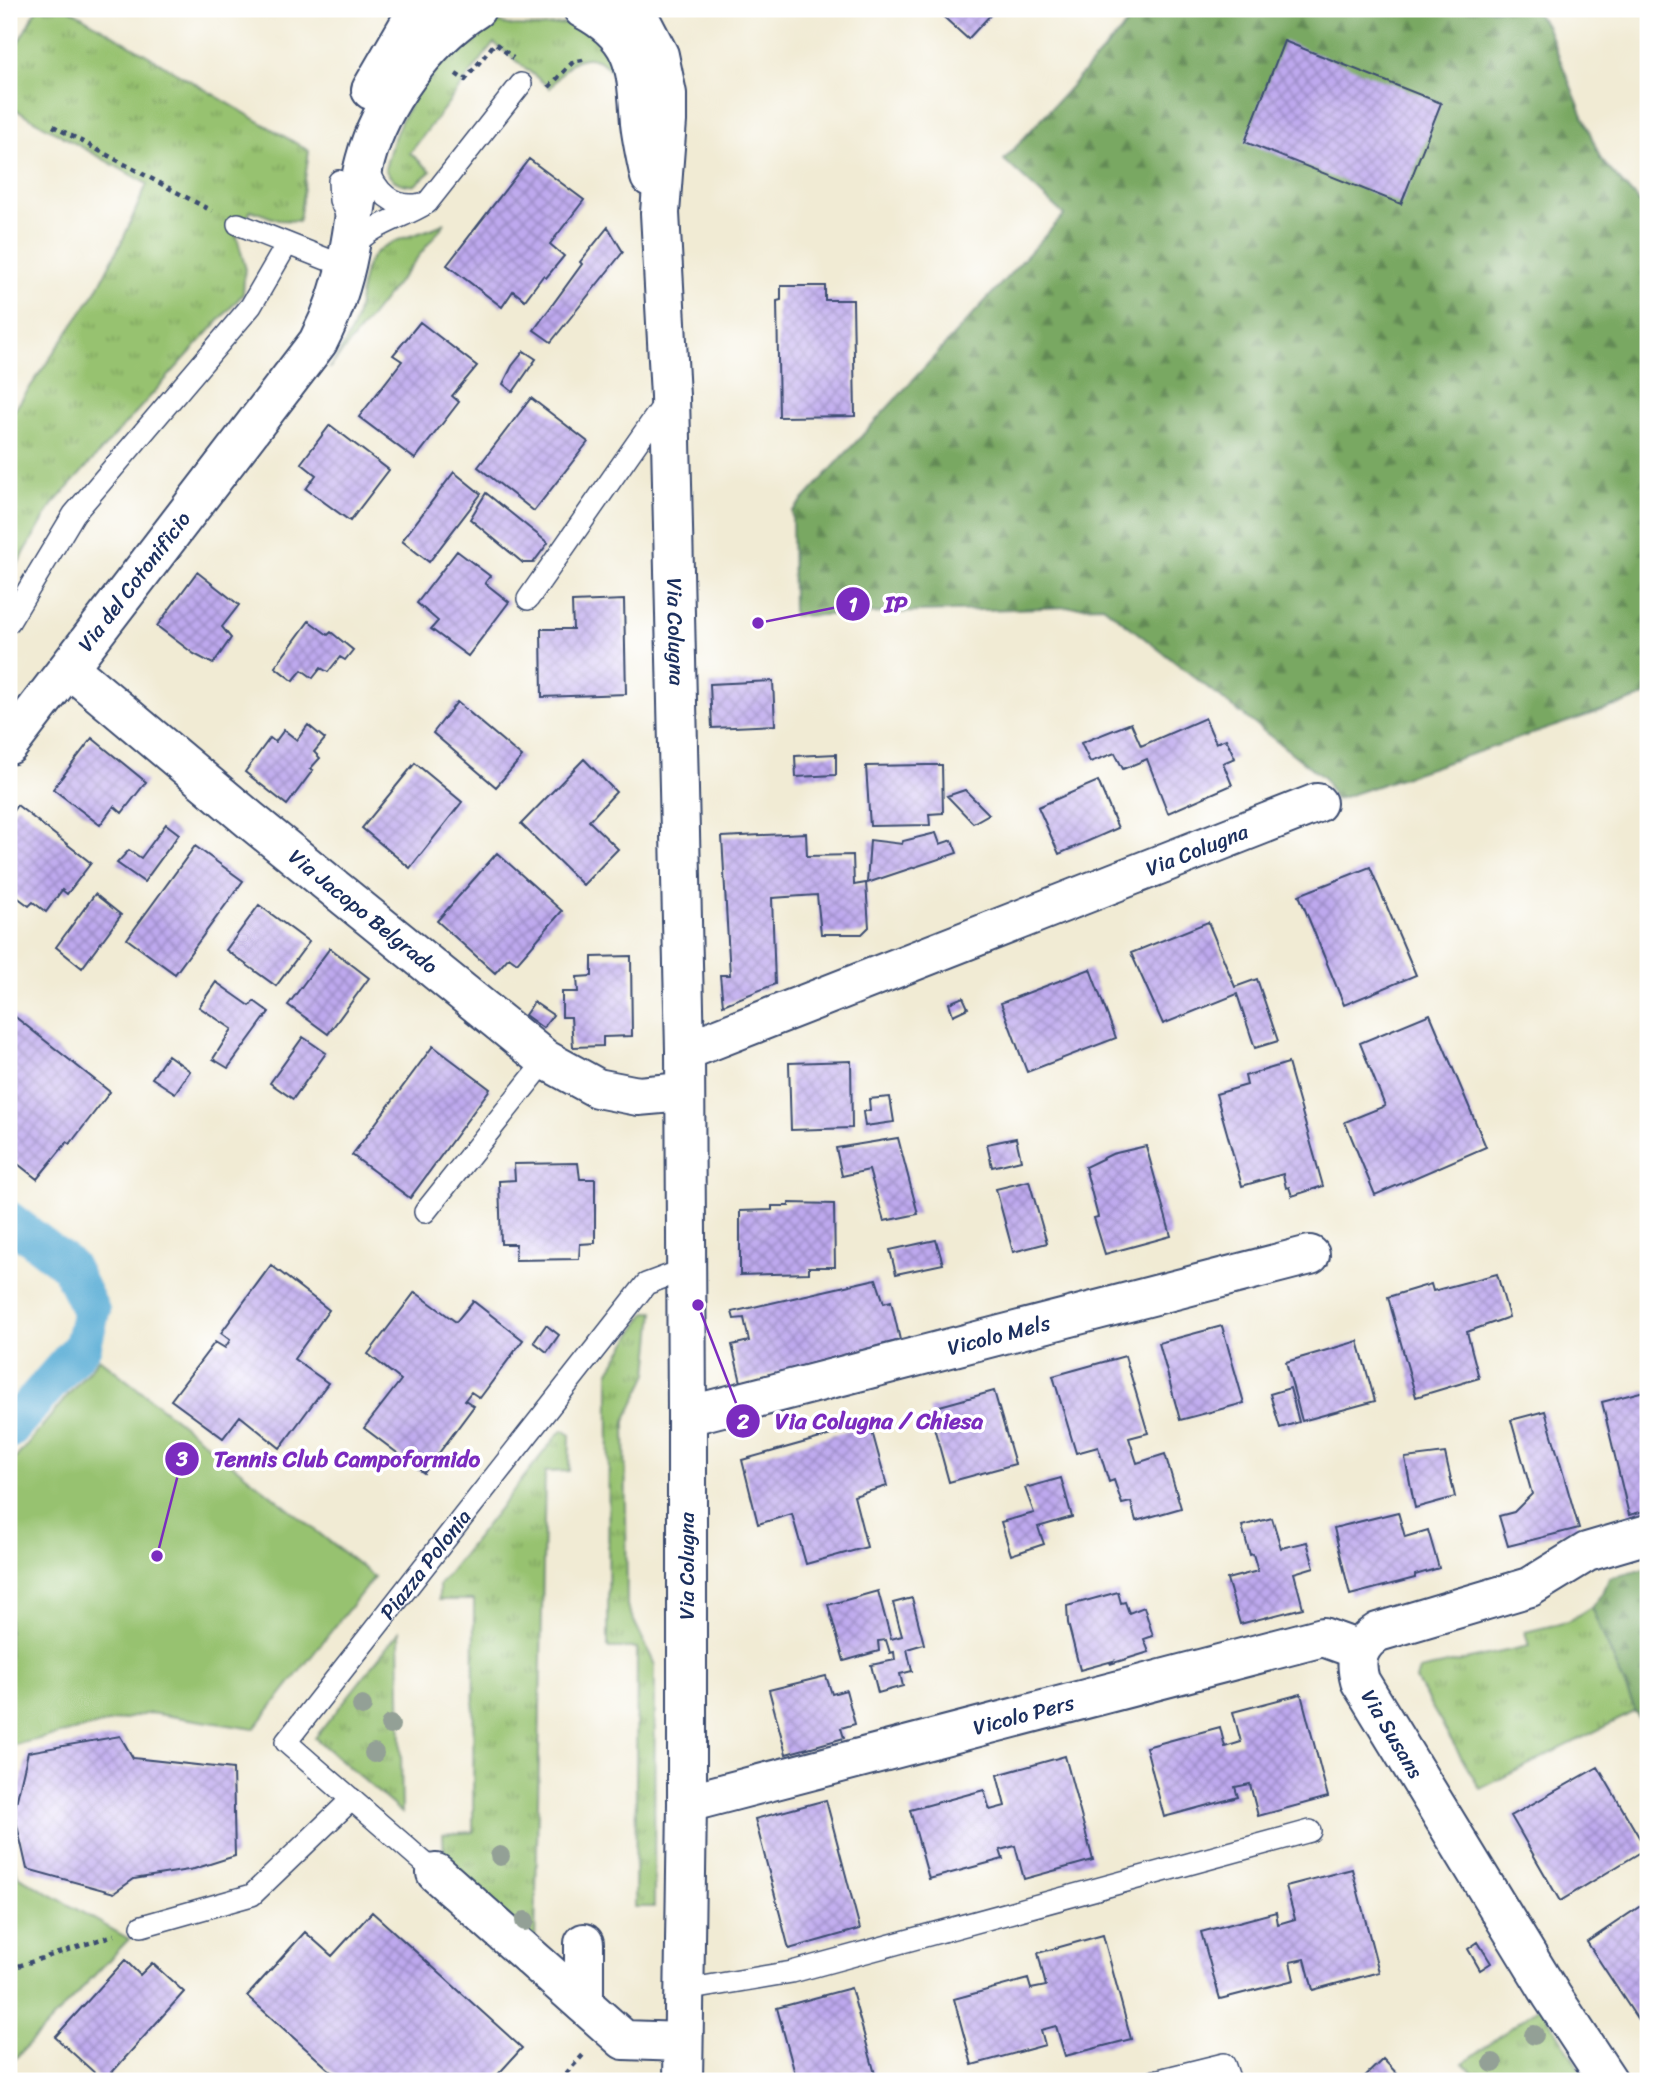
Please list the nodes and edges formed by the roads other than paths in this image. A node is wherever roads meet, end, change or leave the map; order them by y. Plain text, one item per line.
1 (418, 9) edge
2 (477, 9) edge
3 (583, 9) edge
4 (635, 9) edge
5 (521, 84) dead end
6 (352, 170) junction
7 (427, 203) junction
8 (660, 213) junction
9 (237, 224) road end
10 (352, 239) junction
11 (287, 244) junction
12 (670, 396) junction
13 (528, 598) dead end
14 (9, 622) edge
15 (69, 668) junction
16 (9, 745) edge
17 (1317, 803) dead end
18 (684, 1051) junction
19 (546, 1060) junction
20 (684, 1092) junction
21 (425, 1212) dead end
22 (1310, 1255) dead end
23 (686, 1269) junction
24 (687, 1416) junction
25 (1648, 1534) edge
26 (1359, 1650) junction
27 (352, 1800) junction
28 (687, 1803) junction
29 (1310, 1831) dead end
30 (426, 1865) joint
31 (142, 1926) road end
32 (584, 1943) dead end
33 (685, 1990) junction
34 (584, 2004) junction
35 (683, 2042) junction
36 (683, 2081) edge
37 (1155, 2081) edge
38 (1230, 2081) edge
39 (1608, 2081) edge

1 - 6 street, Via del Cotonificio
2 - 6 street, Via del Cotonificio
3 - 8 street, Via Colugna
4 - 8 street, Via Colugna
5 - 7 lane
6 - 7 lane
6 - 10 street, Via del Cotonificio
7 - 10 lane
8 - 12 street, Via Colugna
9 - 11 lane
10 - 11 lane
10 - 15 street, Via del Cotonificio
11 - 14 lane
12 - 13 lane
12 - 18 street, Via Colugna
15 - 16 street, Via del Cotonificio
15 - 19 street, Via Jacopo Belgrado
17 - 18 street, Via Colugna
18 - 20 street, Via Colugna
19 - 20 street, Via Jacopo Belgrado
19 - 21 lane
20 - 23 street, Via Colugna
22 - 24 street, Vicolo Mels
23 - 24 street, Via Colugna
23 - 27 lane, Piazza Polonia
24 - 28 street, Via Colugna
25 - 26 street
26 - 28 street, Vicolo Pers
26 - 39 street, Via Susans
27 - 30 lane, Piazza Polonia
27 - 31 lane
28 - 33 street, Via Colugna
29 - 33 lane
30 - 34 street, Piazza Polonia
32 - 34 street
33 - 35 street, Via Colugna
34 - 35 street, Piazza Polonia
35 - 36 street, Via Colugna
37 - 38 lane

